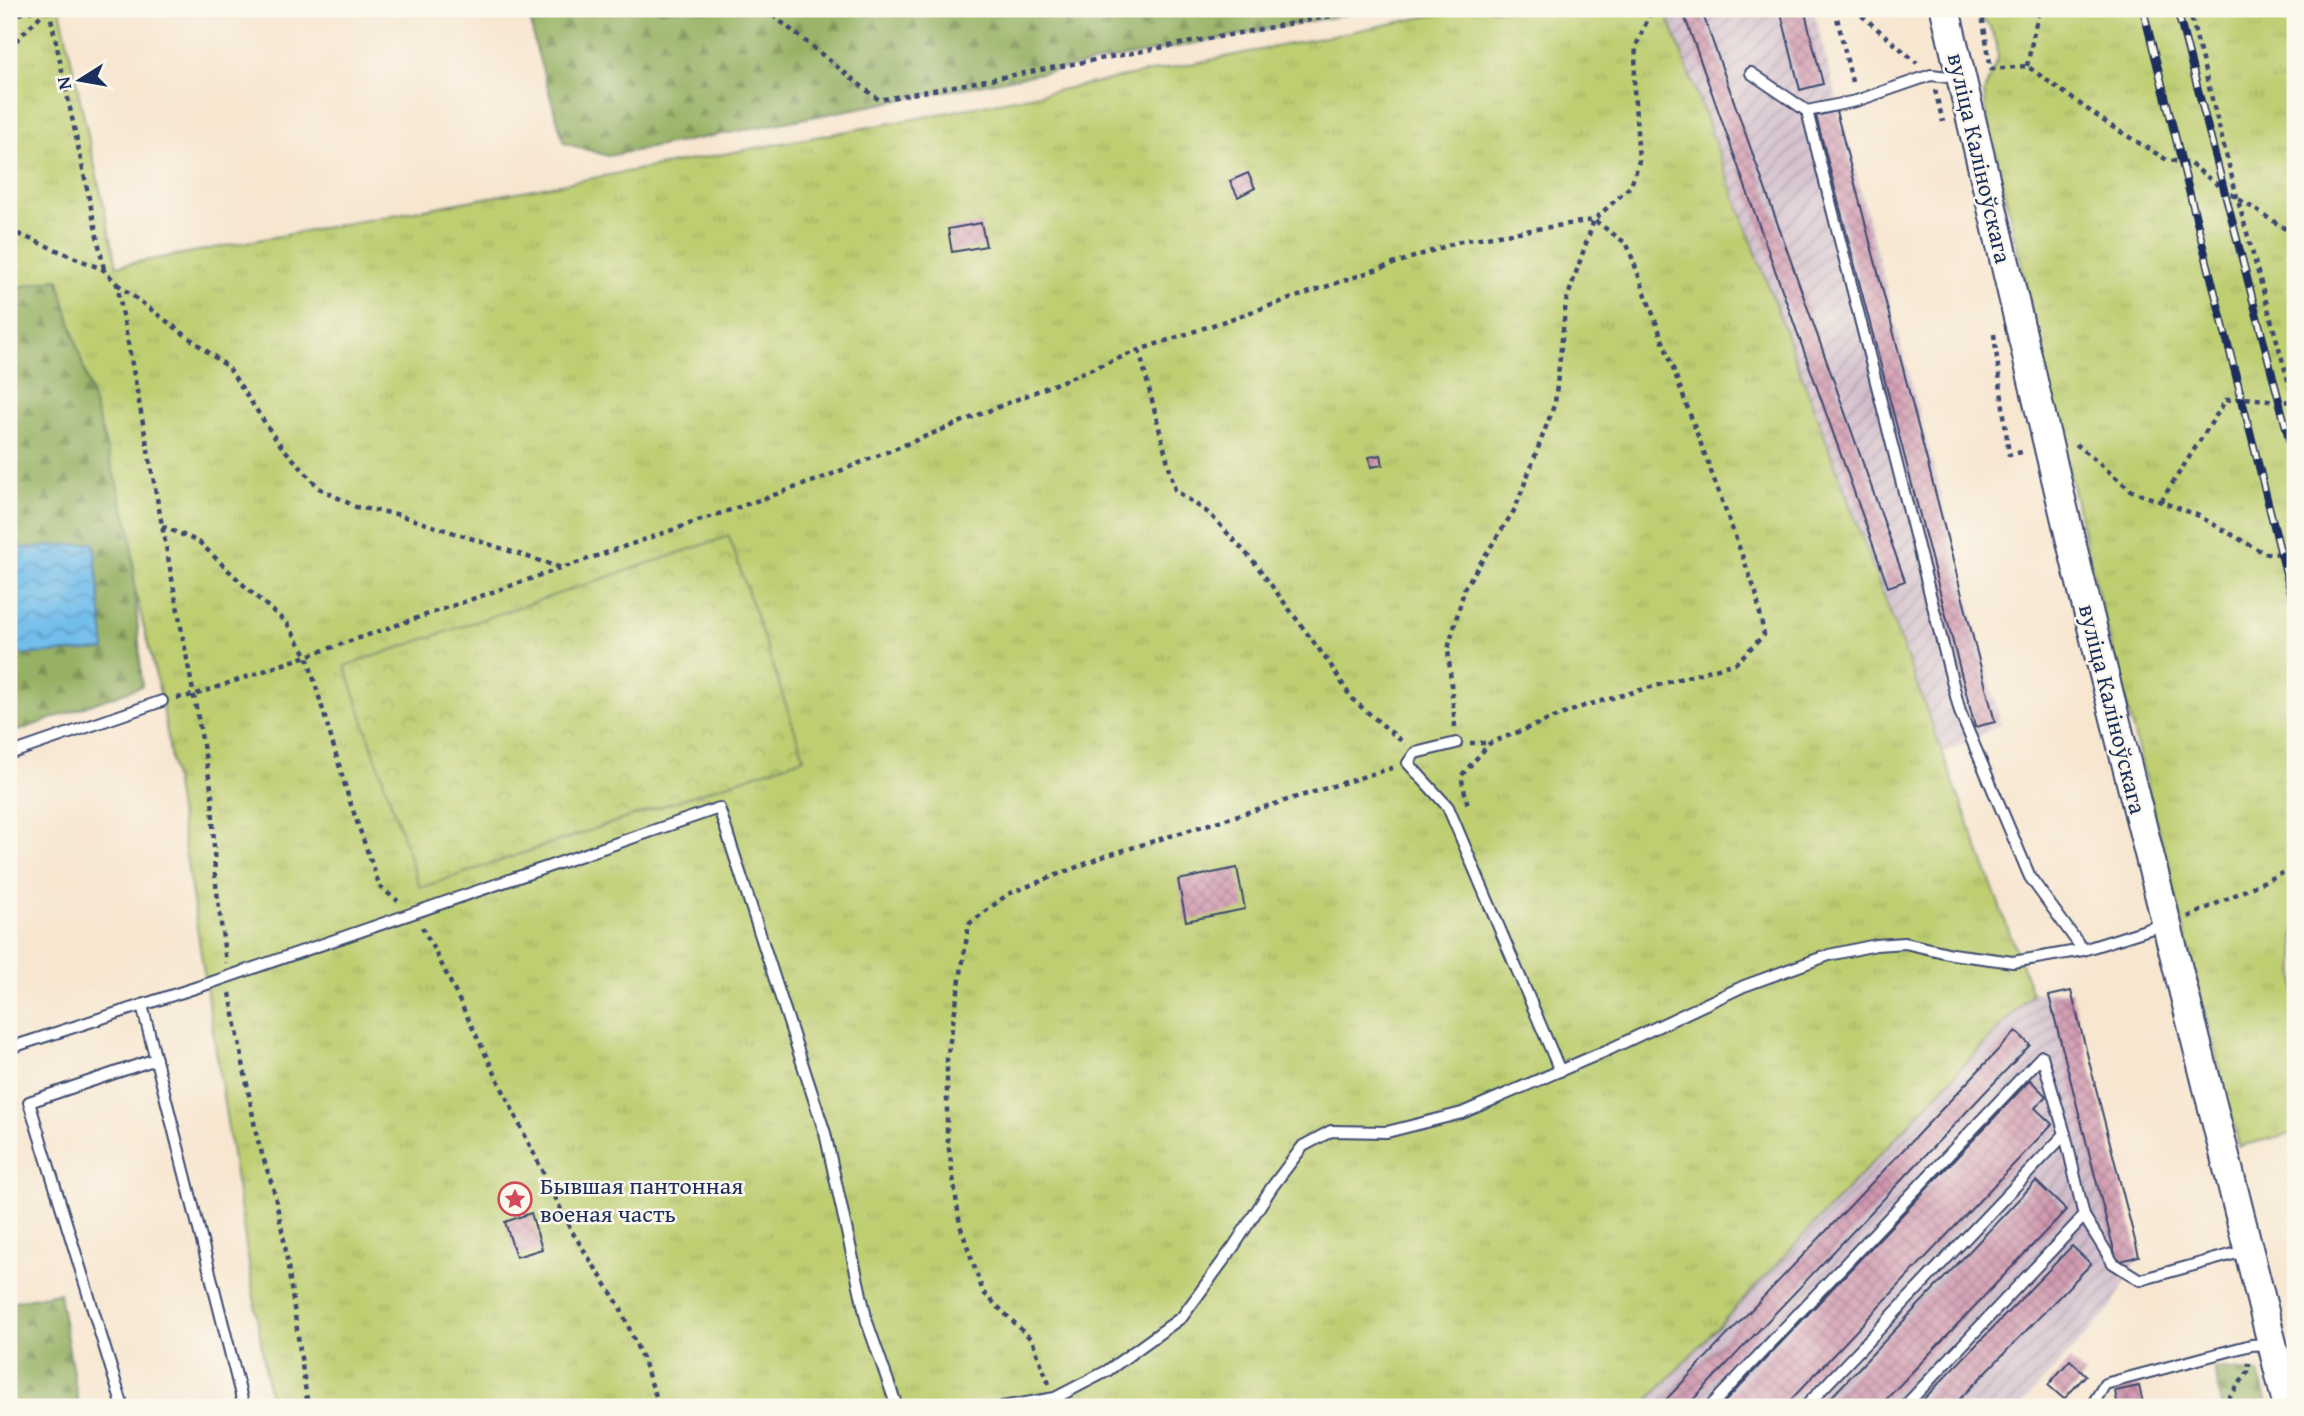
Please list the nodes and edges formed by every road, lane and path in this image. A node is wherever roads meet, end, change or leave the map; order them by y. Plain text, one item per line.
1 (42, 9) edge
2 (48, 9) edge
3 (57, 9) edge
4 (86, 9) edge
5 (765, 9) edge
6 (1369, 9) edge
7 (1652, 9) edge
8 (1835, 9) edge
9 (1854, 9) edge
10 (1945, 9) edge
11 (1981, 9) edge
12 (2039, 9) edge
13 (2189, 9) edge
14 (2290, 9) edge
15 (9, 16) edge
16 (2295, 16) edge
17 (9, 48) edge
18 (2027, 66) junction
19 (1751, 73) dead end
20 (1931, 75) junction
21 (1961, 78) junction
22 (1856, 101) junction
23 (1807, 111) junction
24 (1945, 128) dead end
25 (2237, 197) junction
26 (1594, 220) junction
27 (9, 230) edge
28 (2295, 234) edge
29 (104, 270) junction
30 (117, 284) junction
31 (1993, 326) dead end
32 (1139, 350) junction
33 (2295, 402) edge
34 (2076, 444) dead end
35 (2009, 455) dead end
36 (2161, 501) junction
37 (2295, 562) edge
38 (562, 568) junction
39 (307, 656) junction
40 (162, 701) joint
41 (1456, 743) junction
42 (1490, 743) junction
43 (1415, 753) junction
44 (9, 754) edge
45 (1408, 763) junction
46 (1459, 797) dead end
47 (1468, 806) junction
48 (1473, 818) dead end
49 (2295, 867) edge
50 (414, 912) junction
51 (2167, 923) junction
52 (2083, 950) junction
53 (142, 1005) junction
54 (9, 1048) edge
55 (156, 1059) junction
56 (1560, 1071) junction
57 (2065, 1134) junction
58 (2084, 1216) junction
59 (2248, 1250) junction
60 (2262, 1345) junction
61 (1055, 1398) junction
62 (122, 1407) edge
63 (244, 1407) edge
64 (660, 1407) edge
65 (897, 1407) edge
66 (1002, 1407) edge
67 (1710, 1407) edge
68 (1805, 1407) edge
69 (1904, 1407) edge
70 (2091, 1407) edge
71 (2222, 1407) edge
72 (2288, 1407) edge

1 - 15 path
2 - 17 path
2 - 29 path
3 - 4 path
5 - 6 path
7 - 26 path
8 - 22 path
9 - 20 path
10 - 21 street, вуліца Каліноўскага
11 - 18 path
12 - 18 path
13 - 25 path
14 - 16 path
18 - 25 path
19 - 23 lane
20 - 21 lane
20 - 22 lane
20 - 24 path
21 - 51 street, вуліца Каліноўскага
22 - 23 lane
23 - 52 lane
25 - 28 path
25 - 33 path
26 - 32 path
26 - 41 path
26 - 42 path
27 - 29 path
29 - 30 path
30 - 38 path
30 - 39 path
31 - 35 path
32 - 38 path
32 - 43 path
33 - 36 path
34 - 36 path
36 - 37 path
38 - 39 path
39 - 40 path
39 - 50 path
40 - 44 lane
41 - 42 path
41 - 43 lane
42 - 47 path
43 - 45 lane
45 - 56 lane
45 - 61 path
46 - 47 path
47 - 48 path
49 - 51 path
50 - 53 lane
50 - 64 path
50 - 65 lane
51 - 52 lane
51 - 59 street, вуліца Каліноўскага
52 - 56 lane
53 - 54 lane
53 - 55 lane
55 - 62 lane
55 - 63 lane
56 - 61 lane
57 - 58 lane
57 - 67 lane
57 - 68 lane
58 - 59 lane
58 - 69 lane
59 - 60 street, вуліца Каліноўскага
60 - 70 lane
60 - 71 path
60 - 72 street, вуліца Каліноўскага
61 - 66 lane

